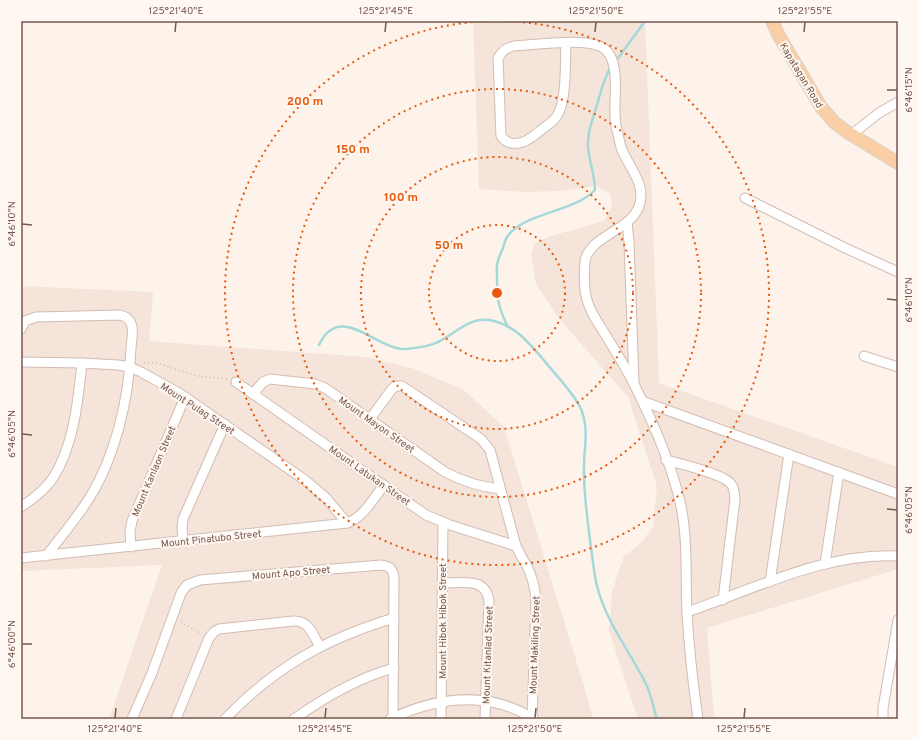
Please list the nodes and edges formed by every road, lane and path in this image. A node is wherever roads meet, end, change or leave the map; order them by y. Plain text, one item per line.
1 (772, 21) edge
2 (566, 43) junction
3 (898, 102) edge
4 (851, 135) junction
5 (898, 164) edge
6 (745, 198) dead end
7 (627, 222) junction
8 (898, 272) edge
9 (23, 325) edge
10 (864, 356) dead end
11 (21, 362) edge
12 (82, 363) junction
13 (130, 367) junction
14 (898, 367) edge
15 (236, 382) joint
16 (634, 384) junction
17 (253, 394) junction
18 (185, 397) junction
19 (642, 401) junction
20 (370, 419) junction
21 (225, 424) junction
22 (789, 454) junction
23 (666, 460) junction
24 (839, 472) junction
25 (384, 485) junction
26 (500, 489) junction
27 (898, 494) edge
28 (21, 507) edge
29 (443, 522) junction
30 (347, 523) junction
31 (183, 541) junction
32 (516, 546) junction
33 (131, 547) junction
34 (46, 556) junction
35 (898, 556) edge
36 (21, 558) edge
37 (825, 564) junction
38 (770, 582) junction
39 (443, 583) junction
40 (723, 600) junction
41 (687, 612) junction
42 (172, 618) junction
43 (394, 618) junction
44 (898, 620) edge
45 (209, 638) junction
46 (320, 647) junction
47 (394, 668) junction
48 (486, 700) junction
49 (442, 701) junction
50 (391, 718) edge
51 (533, 718) edge
52 (132, 719) edge
53 (176, 719) edge
54 (225, 719) edge
55 (294, 719) edge
56 (441, 719) edge
57 (485, 719) edge
58 (698, 719) edge
59 (883, 719) edge

1 - 4 main road, Kapatagan Road
2 - 2 street
2 - 7 street
3 - 4 street
4 - 5 main road, Kapatagan Road
6 - 8 street
7 - 16 street
7 - 16 street
9 - 13 street
10 - 14 street
11 - 12 street, Mount Pulag Street
12 - 13 street, Mount Pulag Street
12 - 28 street
13 - 15 path
13 - 18 street, Mount Pulag Street
13 - 34 street
15 - 17 street, Mount Latukan Street
16 - 19 street
17 - 20 street, Mount Mayon Street
17 - 25 street, Mount Latukan Street
18 - 21 street, Mount Pulag Street
18 - 33 street, Mount Kanlaon Street
19 - 22 street
19 - 23 street
20 - 26 street, Mount Mayon Street
20 - 26 street, Mount Makiling Street
21 - 30 street, Mount Pulag Street
21 - 31 street
22 - 24 street
22 - 38 street
23 - 40 street
23 - 41 street
24 - 27 street
24 - 37 street
25 - 29 street, Mount Latukan Street
25 - 30 street, Mount Pinatubo Street
26 - 32 street, Mount Makiling Street
29 - 32 street, Mount Latukan Street
29 - 39 street, Mount Hibok Hibok Street
30 - 31 street, Mount Pinatubo Street
31 - 33 street, Mount Pinatubo Street
32 - 51 street, Mount Makiling Street
33 - 34 street, Mount Pinatubo Street
34 - 36 street, Mount Pinatubo Street
35 - 37 street
37 - 38 street
38 - 40 street
39 - 48 street, Mount Kitanlad Street
39 - 49 street, Mount Hibok Hibok Street
40 - 41 street
41 - 58 street
42 - 43 street, Mount Apo Street
42 - 45 path
42 - 52 street, Mount Apo Street
43 - 46 street
43 - 47 street, Mount Apo Street
44 - 59 street
45 - 46 street
45 - 53 street
46 - 54 street
47 - 50 street, Mount Apo Street
47 - 55 street
48 - 49 street
48 - 51 street
48 - 57 street, Mount Kitanlad Street
49 - 50 street
49 - 56 street, Mount Hibok Hibok Street

